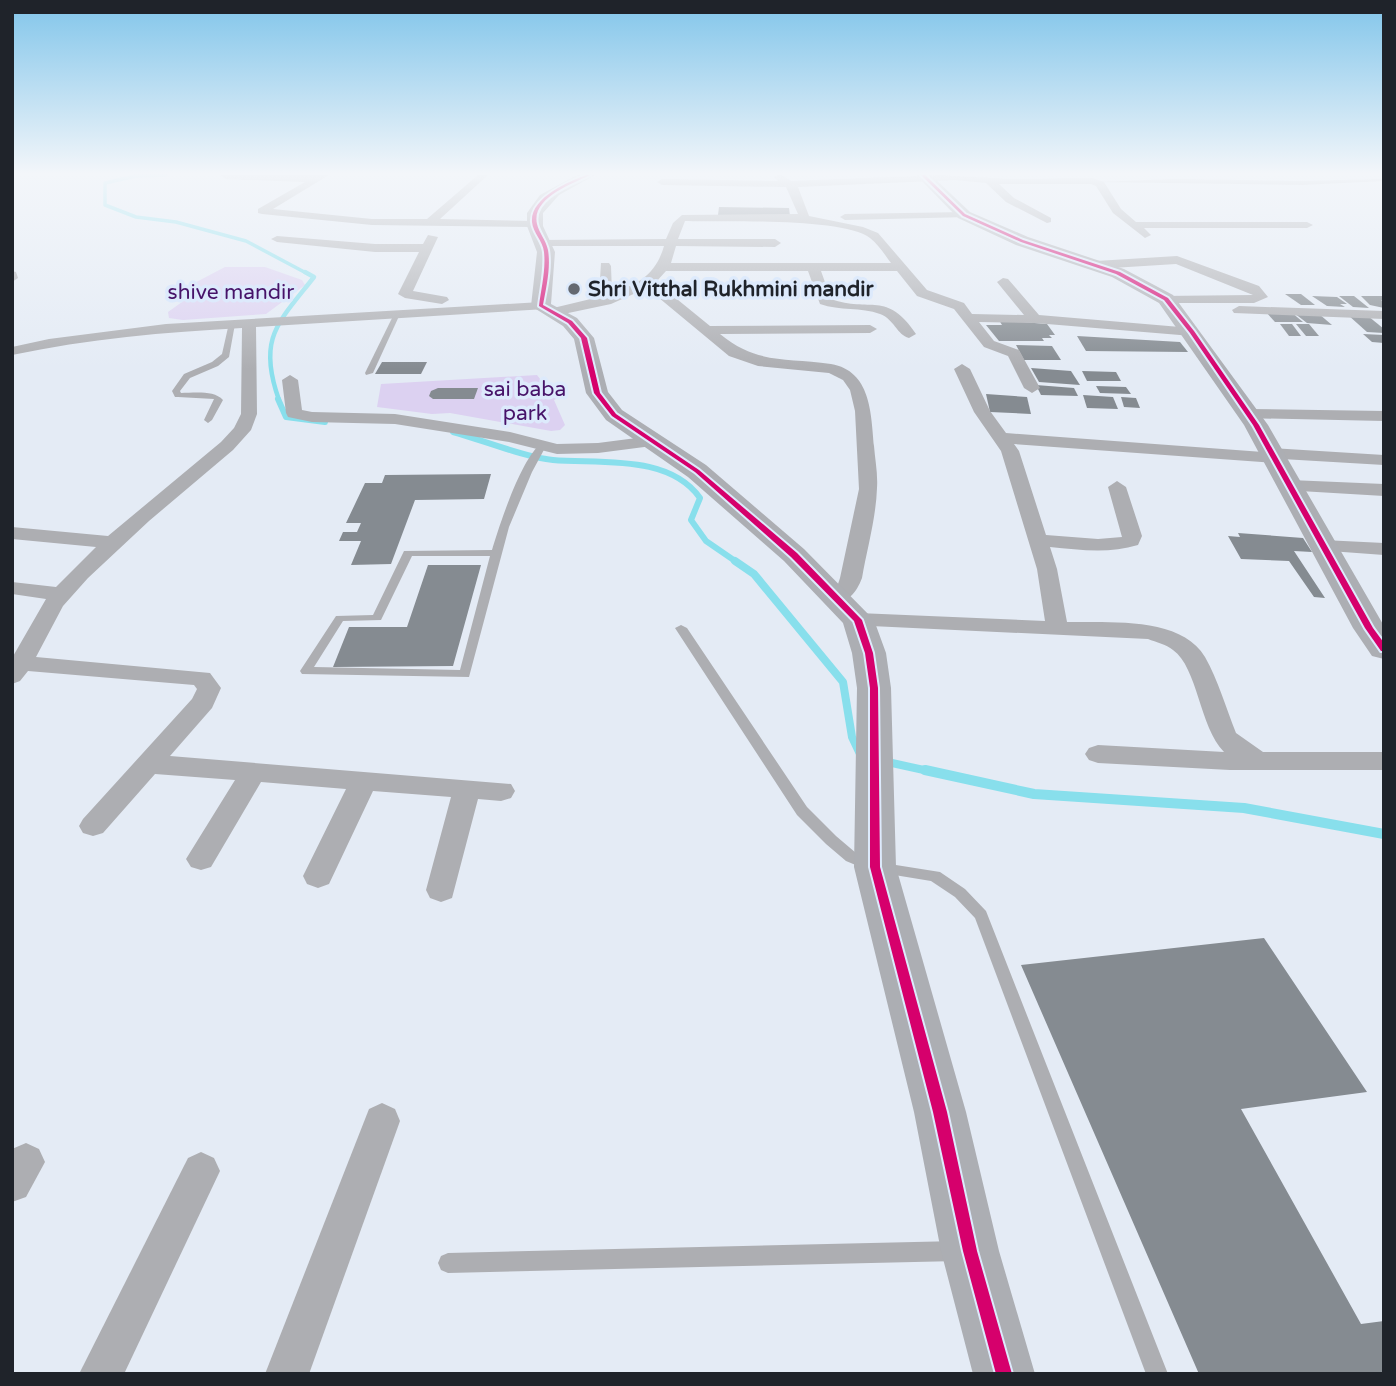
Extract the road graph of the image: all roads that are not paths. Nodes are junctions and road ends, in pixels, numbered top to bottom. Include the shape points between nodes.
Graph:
1 (284, 240) edge
2 (428, 240) edge
3 (541, 240) edge
4 (650, 240) edge
5 (876, 240) edge
6 (1021, 240) edge
7 (672, 241) junction
8 (775, 243) dead end
9 (426, 248) junction
10 (1097, 265) junction
11 (605, 266) dead end
12 (663, 267) junction
13 (813, 267) junction
14 (900, 267) junction
15 (648, 282) junction
16 (1003, 282) dead end
17 (606, 301) junction
18 (1171, 305) junction
19 (547, 309) junction
20 (456, 311) junction
21 (397, 314) junction
22 (1384, 315) edge
23 (971, 318) junction
24 (1035, 319) junction
25 (248, 323) junction
26 (870, 329) dead end
27 (709, 330) junction
28 (1192, 332) junction
29 (909, 334) dead end
30 (12, 351) edge
31 (962, 369) dead end
32 (369, 373) dead end
33 (290, 380) dead end
34 (1032, 388) dead end
35 (1248, 414) junction
36 (1384, 416) edge
37 (208, 420) dead end
38 (1002, 438) junction
39 (652, 441) junction
40 (541, 448) junction
41 (1273, 456) junction
42 (1364, 459) junction
43 (1384, 460) edge
44 (1384, 484) edge
45 (1290, 486) junction
46 (1116, 487) dead end
47 (1384, 490) edge
48 (12, 533) edge
49 (1037, 540) junction
50 (114, 543) junction
51 (1323, 545) junction
52 (1384, 549) edge
53 (497, 553) junction
54 (12, 588) edge
55 (62, 594) junction
56 (834, 598) junction
57 (858, 620) junction
58 (1057, 627) junction
59 (681, 628) dead end
60 (1384, 649) edge
61 (17, 670) edge
62 (1098, 754) dead end
63 (1258, 761) junction
64 (1384, 761) edge
65 (149, 764) junction
66 (253, 772) junction
67 (364, 780) junction
68 (467, 789) junction
69 (501, 791) dead end
70 (93, 827) dead end
71 (201, 859) dead end
72 (875, 867) junction
73 (318, 876) dead end
74 (441, 890) dead end
75 (382, 1121) dead end
76 (201, 1171) dead end
77 (970, 1251) junction
78 (448, 1263) dead end
79 (101, 1374) edge
80 (287, 1374) edge
81 (1004, 1374) edge
82 (1157, 1374) edge

1 - 9 street
2 - 9 street
3 - 19 street via 546,253
4 - 7 street
5 - 14 street
6 - 10 street
7 - 8 street
7 - 12 street
9 - 20 street via 405,294 451,302
10 - 18 street via 1129,278
10 - 18 street via 1177,260 1261,295
11 - 17 street
12 - 13 street
12 - 15 street
13 - 14 street
13 - 29 street via 825,301 875,307 904,323
14 - 23 street via 922,293 959,306
15 - 17 street
15 - 27 street
16 - 24 street
17 - 19 street
18 - 22 street
18 - 28 street
19 - 20 street
19 - 39 street via 570,322 584,338 604,403 624,424
20 - 21 street
21 - 25 street
21 - 32 lane
23 - 24 street
23 - 34 street via 989,344 1018,358
24 - 28 street
25 - 30 street via 103,335
25 - 37 lane via 226,355 187,376 176,391 178,395 216,397 219,400
25 - 50 street via 249,414 242,430
26 - 27 street
27 - 56 street via 746,358 832,369 849,377 858,390 867,489 851,578 846,591
28 - 35 street
31 - 38 street via 982,412
33 - 40 street via 294,413 395,419
35 - 36 street
35 - 41 street
38 - 41 street
38 - 49 street
39 - 40 street via 598,449
39 - 56 street via 697,471 794,555
40 - 53 lane via 525,471
41 - 42 street
41 - 45 street
42 - 43 street
42 - 44 street
45 - 47 street
45 - 51 street
46 - 49 street via 1131,541
48 - 50 street
49 - 58 street
50 - 55 street
51 - 52 street
51 - 60 street
53 - 53 lane via 465,674 306,671 340,618 377,618 408,553
54 - 55 street
55 - 61 street
56 - 57 street
57 - 58 street
57 - 72 street via 874,688
58 - 63 street via 1152,632 1181,644 1194,658 1225,737
59 - 72 lane via 802,811 851,857
61 - 65 street via 201,678 209,688 203,702
62 - 63 street
63 - 64 street
65 - 66 street
65 - 70 street
66 - 67 street
66 - 71 street
67 - 68 street
67 - 73 street
68 - 69 street
68 - 74 street
72 - 77 street via 940,1112
72 - 82 lane via 935,876 981,915
75 - 80 street
76 - 79 street
77 - 78 lane
77 - 81 street

